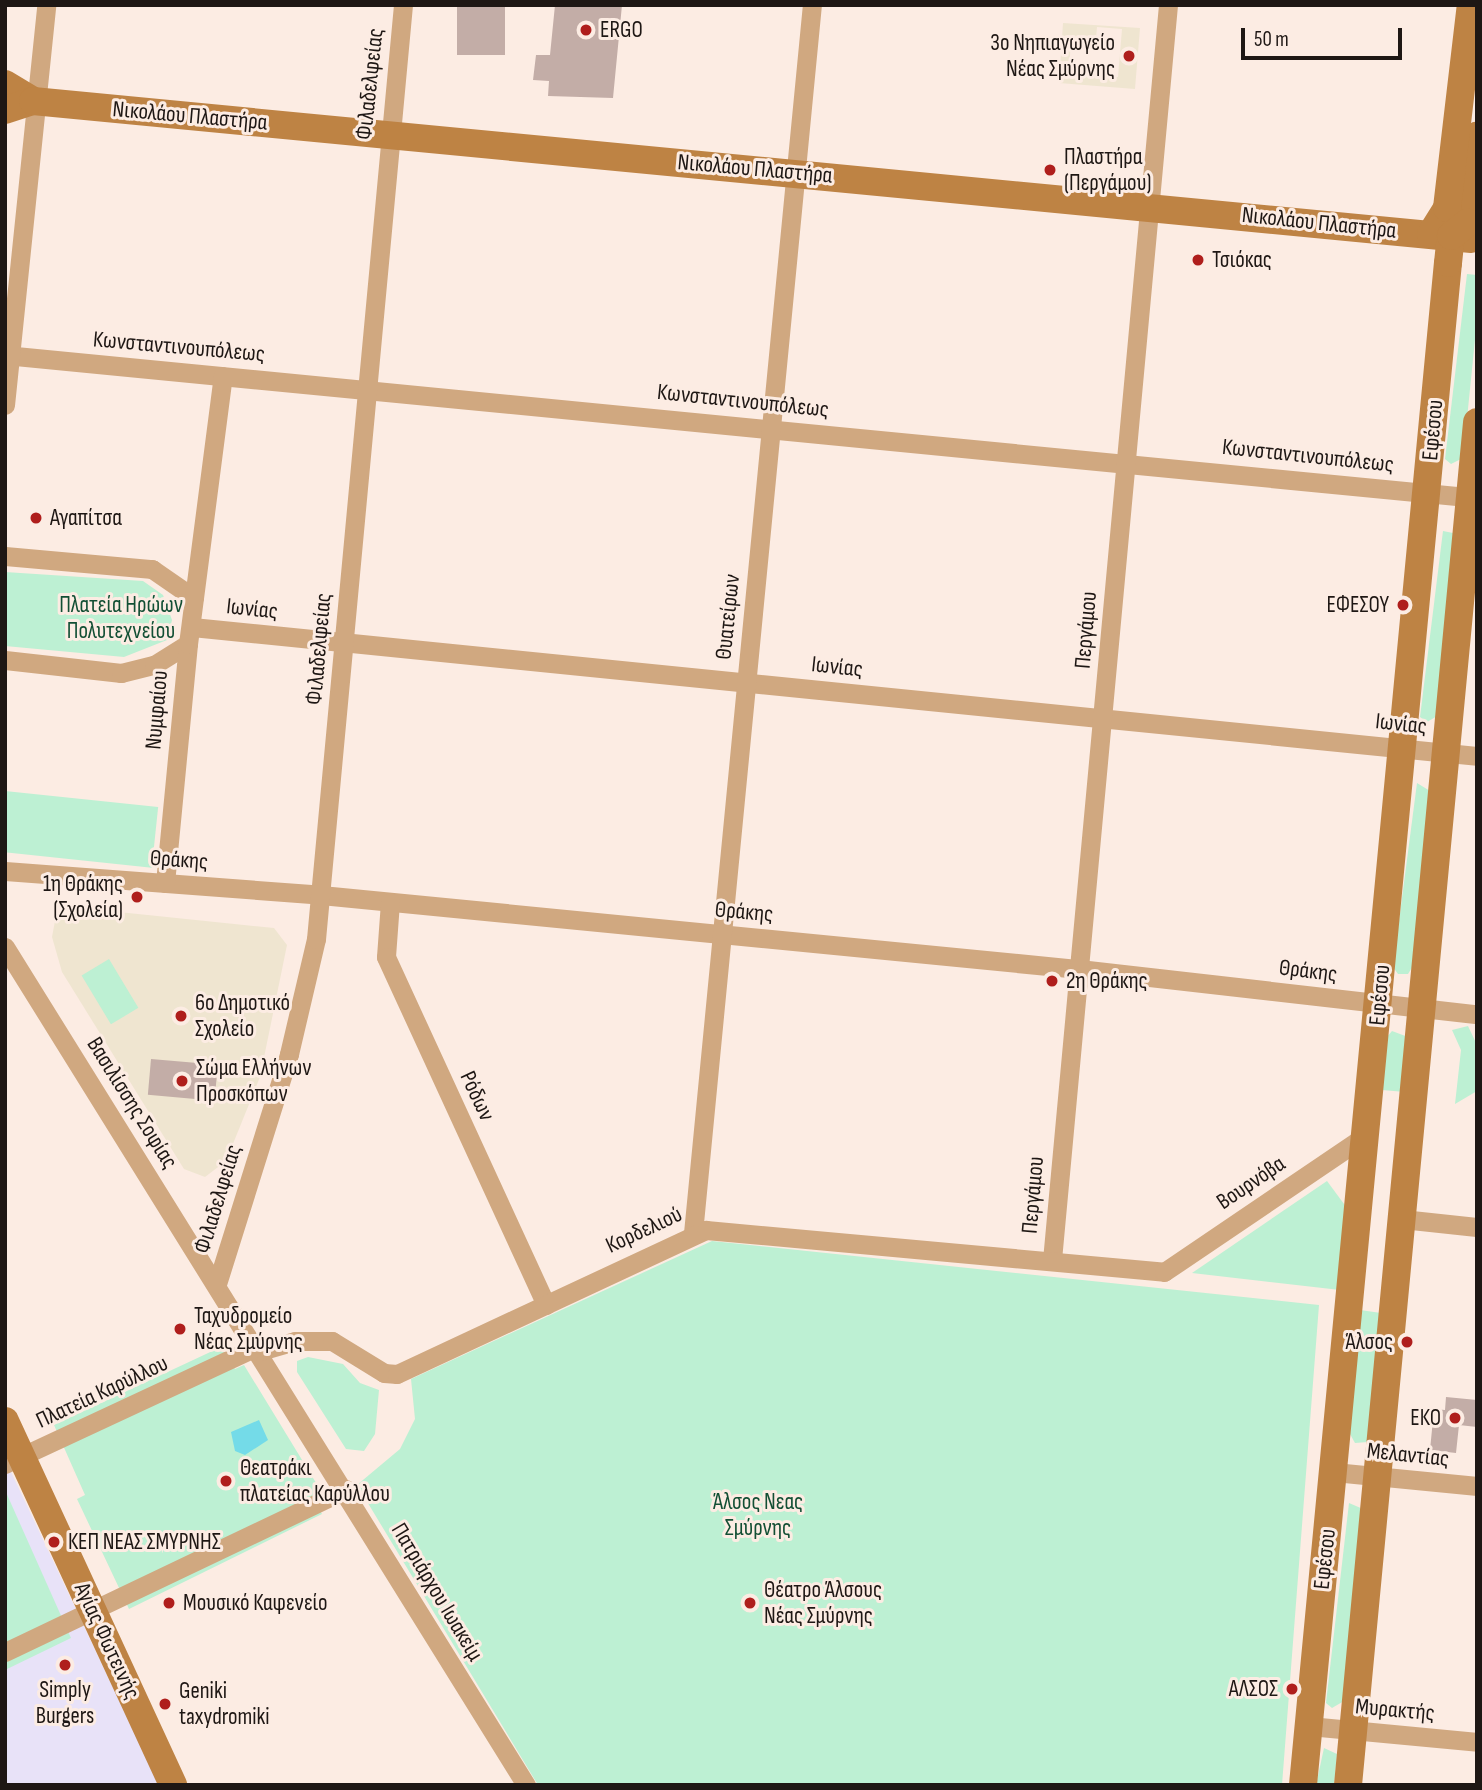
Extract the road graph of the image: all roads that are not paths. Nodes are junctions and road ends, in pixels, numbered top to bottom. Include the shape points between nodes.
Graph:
1 (46, 5) edge
2 (403, 5) edge
3 (812, 5) edge
4 (1168, 5) edge
5 (1471, 5) edge
6 (5, 84) edge
7 (33, 101) junction
8 (5, 110) edge
9 (389, 134) junction
10 (1477, 136) edge
11 (796, 173) junction
12 (1149, 207) junction
13 (1461, 233) edge
14 (7, 355) edge
15 (223, 376) junction
16 (368, 390) junction
17 (5, 405) edge
18 (1477, 422) edge
19 (771, 429) junction
20 (1126, 463) junction
21 (1427, 492) junction
22 (1473, 498) edge
23 (5, 556) edge
24 (194, 598) junction
25 (190, 635) junction
26 (343, 642) junction
27 (5, 660) edge
28 (747, 683) junction
29 (1102, 719) junction
30 (1403, 749) junction
31 (1446, 754) junction
32 (1477, 756) edge
33 (5, 871) edge
34 (165, 883) junction
35 (321, 895) junction
36 (390, 902) junction
37 (722, 935) junction
38 (5, 947) edge
39 (1079, 969) junction
40 (1379, 1004) junction
41 (1422, 1008) junction
42 (1477, 1014) edge
43 (1366, 1135) junction
44 (1402, 1219) junction
45 (1477, 1227) edge
46 (693, 1233) junction
47 (1052, 1259) junction
48 (1164, 1272) joint
49 (217, 1284) junction
50 (546, 1305) junction
51 (259, 1349) junction
52 (5, 1421) edge
53 (13, 1460) edge
54 (1334, 1472) junction
55 (1377, 1477) junction
56 (1477, 1486) edge
57 (346, 1489) junction
58 (93, 1610) junction
59 (5, 1652) edge
60 (1309, 1726) junction
61 (1353, 1731) junction
62 (1477, 1742) edge
63 (173, 1785) edge
64 (526, 1785) edge
65 (1303, 1785) edge
66 (1348, 1785) edge

1 - 7 street
2 - 9 street, Φιλαδελφείας
3 - 11 street, Θυατείρων
4 - 12 street, Περγάμου
5 - 13 street via 1447,208
6 - 7 street, Νικολάου Πλαστήρα
7 - 8 street, Νικολάου Πλαστήρα
7 - 9 street, Νικολάου Πλαστήρα
7 - 14 street
9 - 11 street, Νικολάου Πλαστήρα
9 - 16 street, Φιλαδελφείας
10 - 13 street, Εφέσου
11 - 12 street, Νικολάου Πλαστήρα
11 - 19 street, Θυατείρων
12 - 13 street, Νικολάου Πλαστήρα
12 - 20 street, Περγάμου
13 - 21 street, Εφέσου
14 - 15 street, Κωνσταντινουπόλεως
14 - 17 street
15 - 16 street, Κωνσταντινουπόλεως
15 - 24 street, Νυμφαίου
16 - 19 street, Κωνσταντινουπόλεως
16 - 26 street, Φιλαδελφείας
18 - 22 street, Εφέσου
19 - 20 street, Κωνσταντινουπόλεως
19 - 28 street, Θυατείρων
20 - 21 street, Κωνσταντινουπόλεως
20 - 29 street, Περγάμου
21 - 22 street, Κωνσταντινουπόλεως
21 - 30 street, Εφέσου
22 - 31 street, Εφέσου
23 - 24 street, Ιωνίας via 152,569
24 - 25 street, Νυμφαίου
25 - 26 street, Ιωνίας
25 - 27 street via 153,665 121,673
25 - 34 street, Νυμφαίου
26 - 28 street, Ιωνίας
26 - 35 street, Φιλαδελφείας
28 - 29 street, Ιωνίας
28 - 37 street, Θυατείρων
29 - 30 street, Ιωνίας
29 - 39 street, Περγάμου
30 - 31 street, Ιωνίας
30 - 40 street, Εφέσου
31 - 32 street, Ιωνίας
31 - 41 street, Εφέσου
33 - 34 street, Θράκης
34 - 35 street, Θράκης
35 - 36 street, Θράκης
35 - 49 street, Φιλαδελφείας via 289,1054
36 - 37 street, Θράκης
36 - 50 street, Ρόδων via 386,957
37 - 39 street, Θράκης
37 - 46 street, Θυατείρων
38 - 49 street, Βασιλίσσης Σοφίας
39 - 40 street, Θράκης
39 - 47 street, Περγάμου
40 - 41 street, Θράκης
40 - 43 street, Εφέσου
41 - 42 street, Θράκης
41 - 44 street, Εφέσου
43 - 48 street, Βουρνόβα
43 - 54 street, Εφέσου
44 - 45 street
44 - 55 street, Εφέσου
46 - 47 street, Κορδελιού via 721,1229
46 - 50 street, Κορδελιού
47 - 48 street, Κορδελιού
49 - 51 street, Πατριάρχου Ιωακείμ
50 - 51 street, Κορδελιού via 397,1374 384,1373 332,1341 295,1341
51 - 53 street, Πλατεία Καρύλλου
51 - 57 street, Πατριάρχου Ιωακείμ
52 - 53 street, Αγίας Φωτεινής
53 - 58 street, Αγίας Φωτεινής
54 - 55 street, Μελαντίας
54 - 60 street, Εφέσου
55 - 56 street, Μελαντίας
55 - 61 street, Εφέσου
57 - 58 street
57 - 64 street, Πατριάρχου Ιωακείμ
58 - 59 street
58 - 63 street, Αγίας Φωτεινής
60 - 61 street, Μυρακτής
60 - 65 street, Εφέσου
61 - 62 street, Μυρακτής
61 - 66 street, Εφέσου

